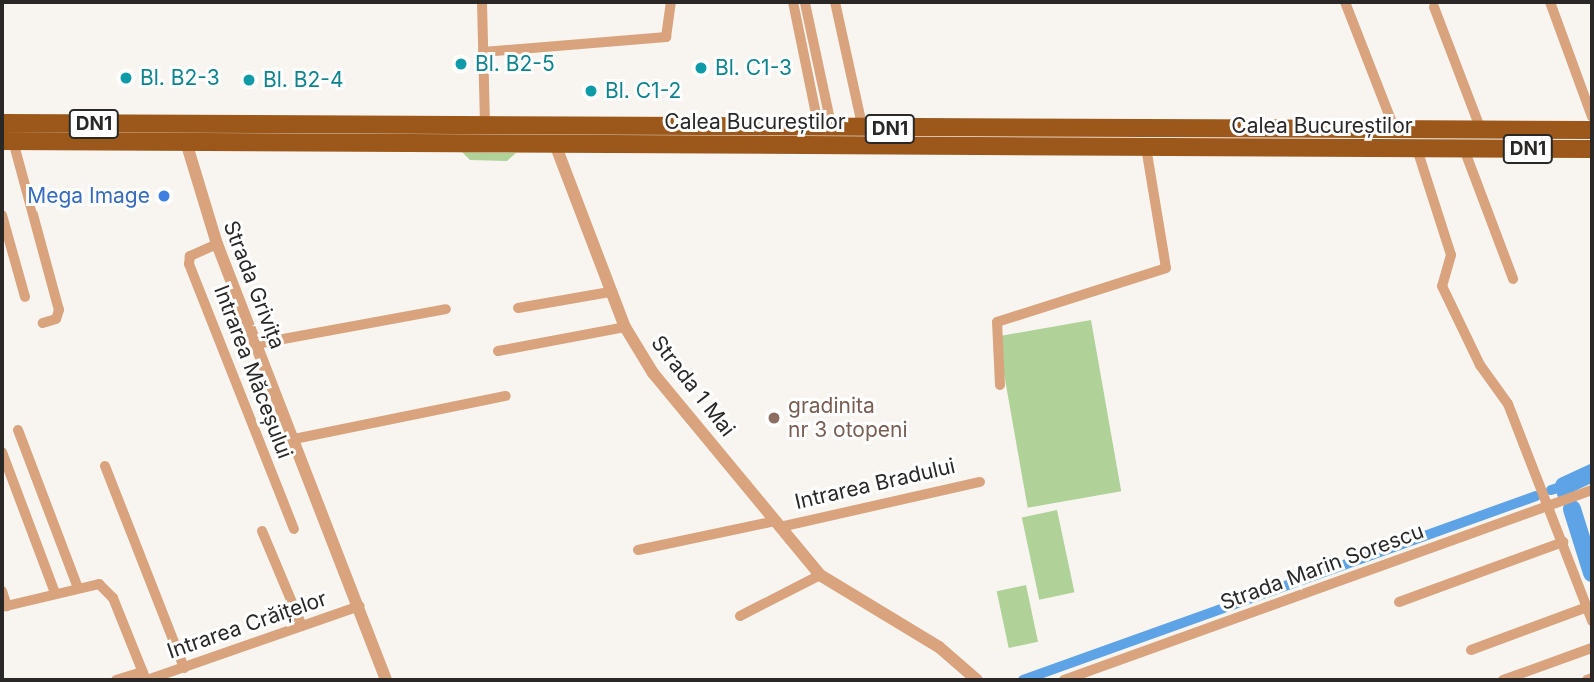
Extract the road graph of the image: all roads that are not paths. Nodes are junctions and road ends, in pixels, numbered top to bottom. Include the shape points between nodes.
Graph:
1 (482, 2) edge
2 (671, 2) edge
3 (793, 2) edge
4 (835, 2) edge
5 (1345, 2) edge
6 (1550, 2) edge
7 (806, 3) edge
8 (1434, 7) dead end
9 (483, 52) junction
10 (1592, 117) edge
11 (2, 123) edge
12 (485, 127) junction
13 (825, 129) junction
14 (863, 129) junction
15 (1395, 130) junction
16 (1481, 130) junction
17 (1592, 130) edge
18 (7, 141) edge
19 (186, 142) junction
20 (555, 144) junction
21 (1146, 147) junction
22 (1417, 149) junction
23 (1464, 149) junction
24 (1592, 149) edge
25 (2, 215) edge
26 (216, 244) junction
27 (1513, 279) dead end
28 (610, 292) junction
29 (25, 297) dead end
30 (518, 308) dead end
31 (446, 309) dead end
32 (43, 323) dead end
33 (625, 327) junction
34 (256, 344) junction
35 (498, 351) dead end
36 (1000, 386) dead end
37 (506, 397) dead end
38 (18, 430) dead end
39 (294, 439) junction
40 (2, 452) edge
41 (105, 467) dead end
42 (980, 482) dead end
43 (1592, 490) edge
44 (1549, 506) junction
45 (778, 524) junction
46 (294, 529) dead end
47 (262, 531) dead end
48 (1563, 542) junction
49 (638, 550) dead end
50 (820, 575) junction
51 (77, 585) junction
52 (54, 590) junction
53 (2, 592) edge
54 (1399, 602) dead end
55 (4, 606) edge
56 (359, 606) junction
57 (1587, 607) junction
58 (740, 616) dead end
59 (1592, 621) edge
60 (302, 626) junction
61 (1592, 648) edge
62 (1471, 650) dead end
63 (184, 668) junction
64 (145, 678) edge
65 (1592, 678) edge
66 (116, 680) edge
67 (386, 680) edge
68 (977, 680) edge
69 (1064, 680) edge
70 (1503, 680) edge
71 (1587, 680) edge

1 - 9 street
2 - 9 street via 666,37
3 - 13 street
4 - 14 street
5 - 15 street
6 - 10 street
7 - 13 street
8 - 16 street
9 - 12 street
11 - 12 highway, Calea Bucureștilor / DN1
12 - 13 highway, Calea Bucureștilor / DN1
13 - 14 highway, Calea Bucureștilor / DN1
14 - 15 highway, Calea Bucureștilor / DN1
15 - 16 highway, Calea Bucureștilor / DN1
16 - 17 highway, Calea Bucureștilor / DN1
18 - 19 highway, Calea Bucureștilor / DN1
18 - 32 street via 59,310 56,319
19 - 20 highway, Calea Bucureștilor / DN1
19 - 26 street, Strada Grivița
20 - 21 highway, Calea Bucureștilor / DN1
20 - 28 street, Strada 1 Mai
21 - 22 highway, Calea Bucureștilor / DN1
21 - 36 street via 1166,268 997,322
22 - 23 highway, Calea Bucureștilor / DN1
22 - 44 street via 1451,255 1442,286 1480,365 1499,385
23 - 24 highway, Calea Bucureștilor / DN1
23 - 27 street
25 - 29 street
26 - 34 street, Strada Grivița
26 - 46 street, Intrarea Măceșului via 190,256 189,264
28 - 30 street
28 - 33 street, Strada 1 Mai
31 - 34 street
33 - 35 street
33 - 45 street, Strada 1 Mai via 653,373
34 - 39 street, Strada Grivița
37 - 39 street
38 - 51 street
39 - 56 street, Strada Grivița
40 - 52 street
41 - 63 street
42 - 45 street, Intrarea Bradului
43 - 44 street, Strada Marin Sorescu
44 - 48 street
44 - 69 street, Strada Marin Sorescu
45 - 49 street
45 - 50 street, Strada 1 Mai
47 - 60 street
48 - 54 street
48 - 57 street
50 - 58 street
50 - 68 street, Strada 1 Mai via 939,647
51 - 52 street
51 - 64 street via 99,584 110,593
52 - 55 street
53 - 55 street
56 - 60 street, Intrarea Crăițelor
56 - 67 street, Strada Grivița
57 - 59 street
57 - 62 street
60 - 63 street, Intrarea Crăițelor
61 - 70 street
63 - 64 street, Intrarea Crăițelor
64 - 66 street, Intrarea Crăițelor
65 - 71 street

